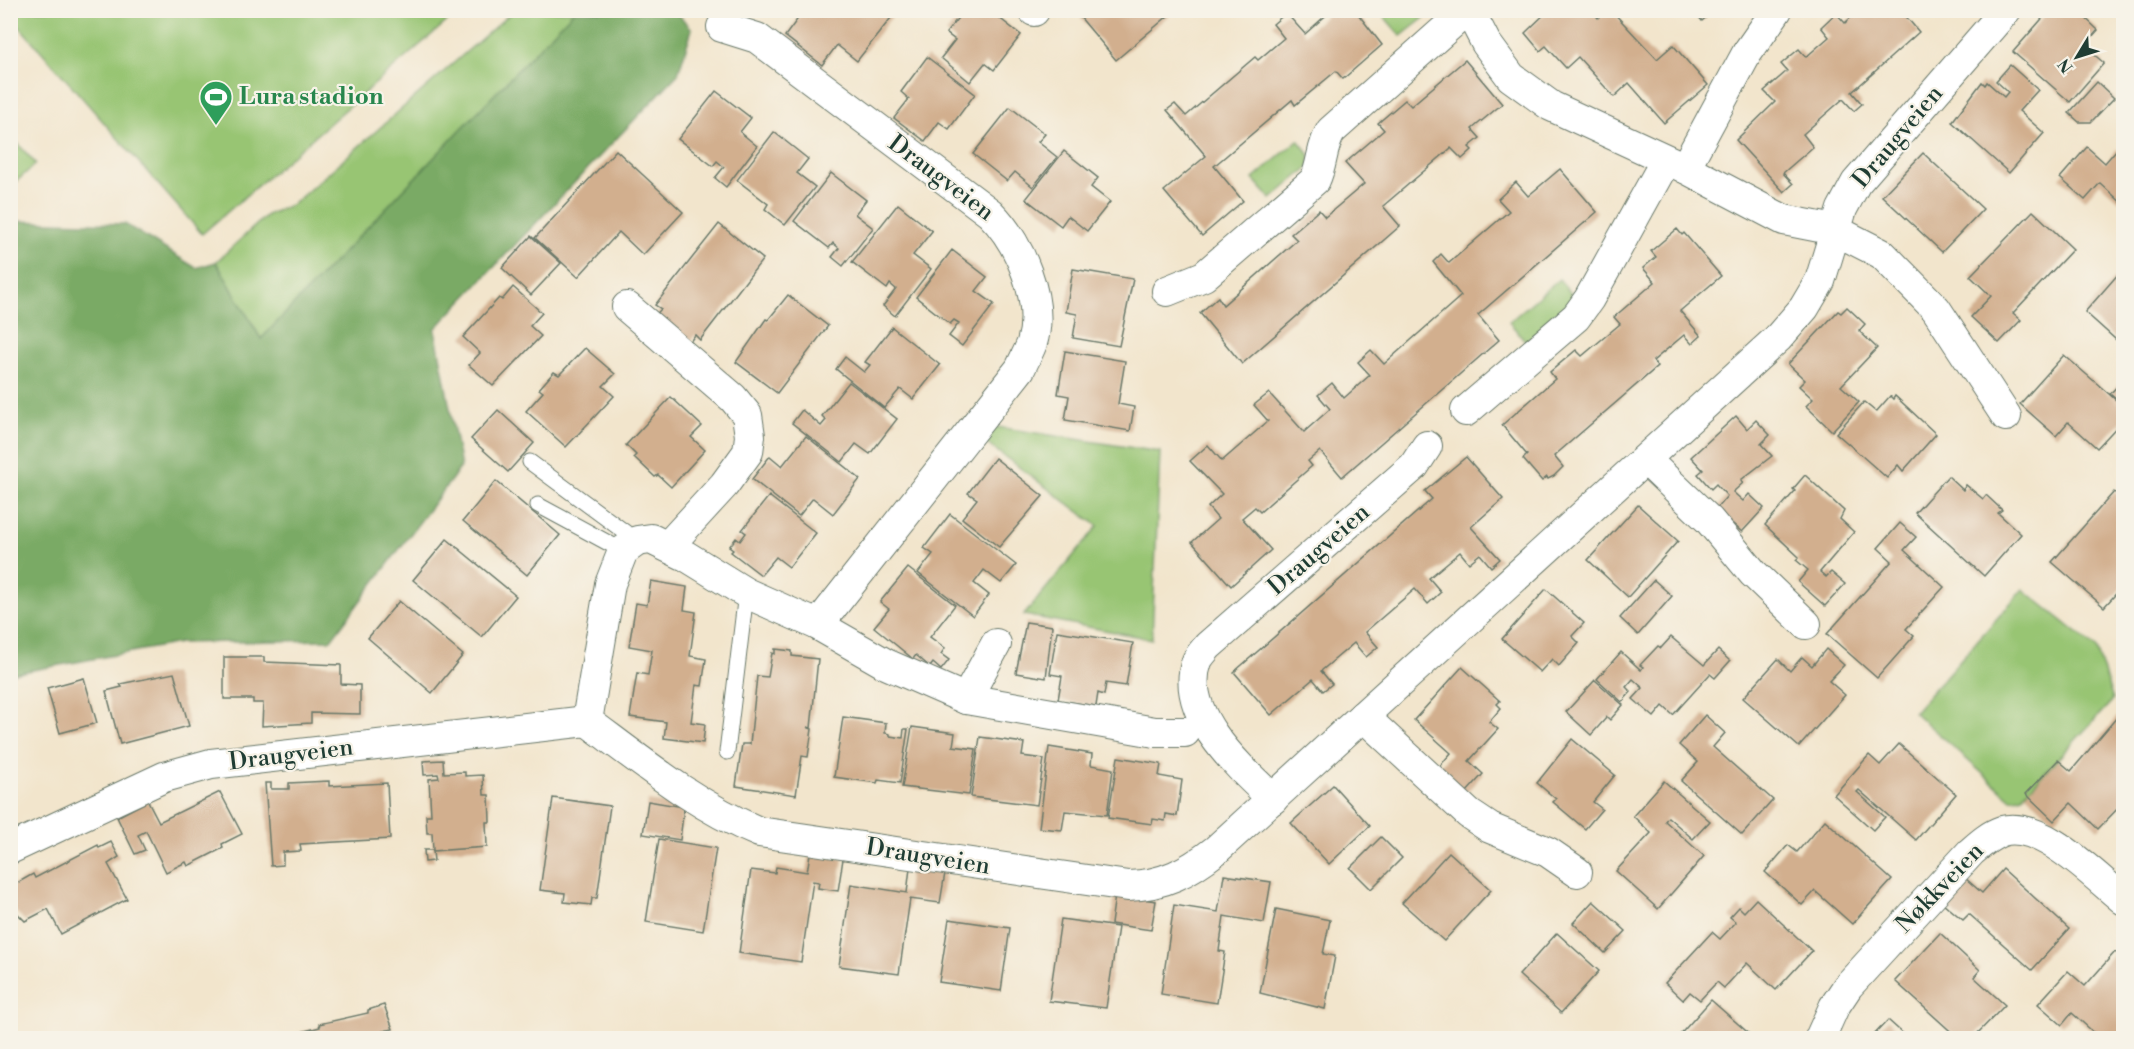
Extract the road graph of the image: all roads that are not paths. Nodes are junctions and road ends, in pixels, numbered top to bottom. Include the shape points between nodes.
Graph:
1 (1468, 10) edge
2 (1777, 10) edge
3 (2006, 10) edge
4 (722, 27) dead end
5 (1676, 164) junction
6 (1835, 230) junction
7 (1167, 291) dead end
8 (627, 307) dead end
9 (1466, 411) dead end
10 (2006, 416) dead end
11 (1427, 446) dead end
12 (1646, 460) junction
13 (530, 462) dead end
14 (538, 505) dead end
15 (630, 546) junction
16 (668, 546) junction
17 (747, 593) junction
18 (1806, 624) dead end
19 (818, 625) junction
20 (996, 644) dead end
21 (966, 699) junction
22 (1363, 716) junction
23 (587, 721) junction
24 (1185, 732) dead end
25 (727, 752) dead end
26 (1273, 799) junction
27 (10, 849) edge
28 (1577, 872) dead end
29 (2124, 900) edge
30 (1820, 1038) edge

1 - 5 street via 1511,76 1551,106
1 - 7 street via 1331,131 1323,144 1315,180 1204,276
2 - 5 street
3 - 6 street, Draugveien via 1856,183
4 - 19 street, Draugveien via 757,38 990,213 1014,243 1031,290 1032,341 1020,369
5 - 6 street via 1784,220
5 - 9 street via 1576,317
6 - 10 street via 1882,254 1936,309
6 - 12 street, Draugveien via 1820,281 1804,308 1778,338
8 - 16 street via 733,398 747,415 748,452 724,485
11 - 26 street, Draugveien via 1414,466 1208,646 1197,662 1194,690 1199,709 1238,765
12 - 18 street via 1709,520 1754,573
12 - 22 street, Draugveien
13 - 15 lane
14 - 15 lane
15 - 16 street via 651,539
15 - 23 street via 605,603
16 - 17 street
17 - 19 street
17 - 25 lane
19 - 21 street via 886,664
20 - 21 street
21 - 24 street via 1155,732
22 - 26 street, Draugveien
22 - 28 street via 1469,814 1490,828 1548,852
23 - 26 street, Draugveien via 732,821 759,832 1128,886 1170,880 1194,867
23 - 27 street, Draugveien via 211,764 164,777
29 - 30 street, Nøkkveien via 2067,853 2037,835 2018,829 2002,831 1971,852 1848,986

